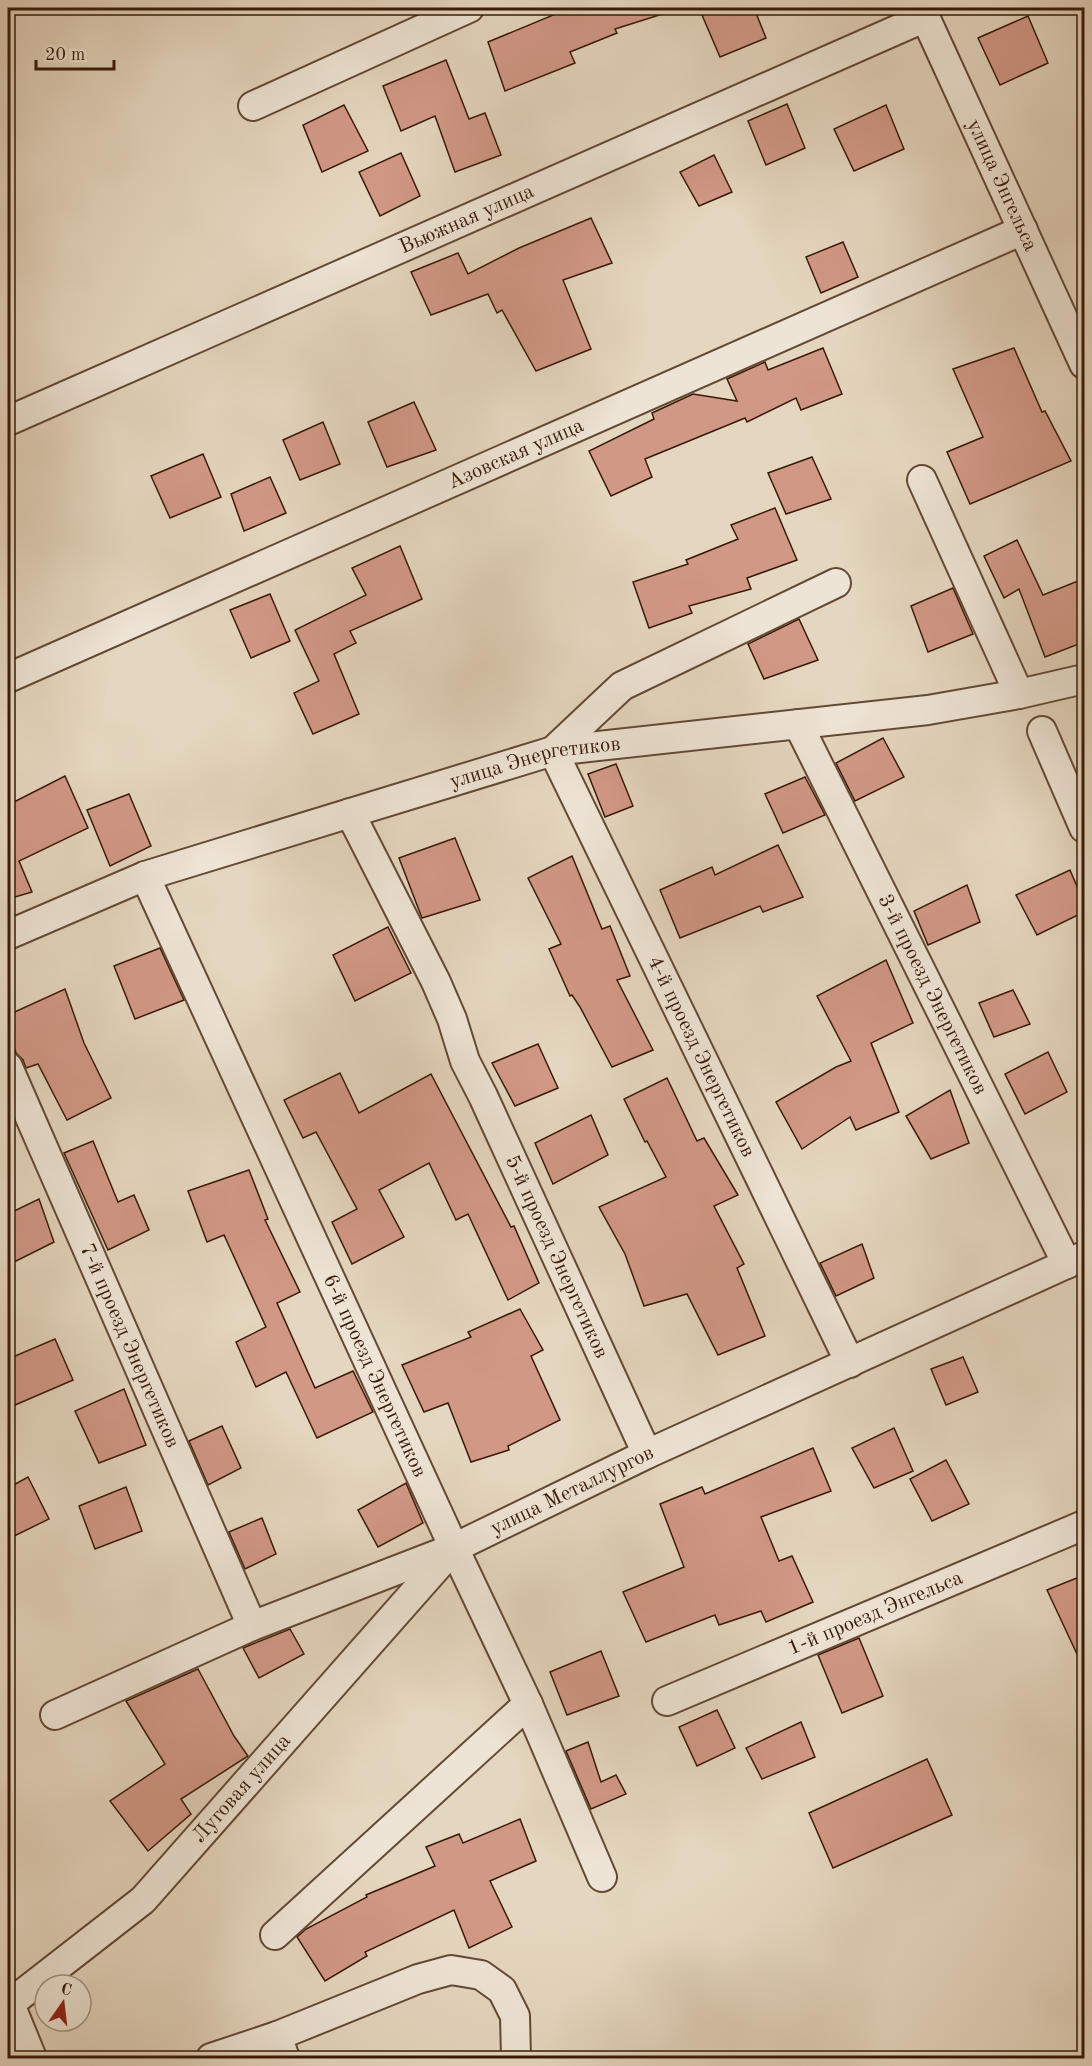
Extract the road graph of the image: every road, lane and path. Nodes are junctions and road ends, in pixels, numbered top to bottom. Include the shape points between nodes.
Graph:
1 (469, 8) edge
2 (924, 12) edge
3 (253, 106) dead end
4 (1023, 230) junction
5 (1084, 364) edge
6 (8, 421) edge
7 (922, 480) dead end
8 (836, 583) dead end
9 (8, 678) edge
10 (1084, 679) edge
11 (1019, 694) junction
12 (798, 724) junction
13 (1042, 732) dead end
14 (553, 751) junction
15 (351, 813) junction
16 (1084, 828) edge
17 (146, 876) junction
18 (8, 935) edge
19 (8, 1066) edge
20 (1076, 1260) edge
21 (850, 1362) junction
22 (647, 1454) junction
23 (1084, 1525) edge
24 (454, 1548) junction
25 (252, 1626) junction
26 (667, 1701) dead end
27 (528, 1704) junction
28 (55, 1715) dead end
29 (602, 1877) dead end
30 (275, 1935) dead end
31 (9, 2004) edge
32 (281, 2047) edge
33 (32, 2058) edge
34 (211, 2058) edge
35 (516, 2058) edge

1 - 3 street
2 - 4 street, улица Энгельса
2 - 6 street, Вьюжная улица
4 - 5 street, улица Энгельса
4 - 9 street, Азовская улица
7 - 11 street
8 - 14 street via 622,686
10 - 11 street, улица Энергетиков
11 - 12 street, улица Энергетиков via 928,710
12 - 14 street, улица Энергетиков
12 - 20 street, 3-й проезд Энергетиков
13 - 16 street
14 - 15 street, улица Энергетиков
14 - 21 street, 4-й проезд Энергетиков
15 - 17 street, улица Энергетиков
15 - 22 street, 5-й проезд Энергетиков via 436,982 465,1061
17 - 18 street, улица Энергетиков
17 - 24 street, 6-й проезд Энергетиков
19 - 25 street, 7-й проезд Энергетиков
20 - 21 street, улица Металлургов
21 - 22 street, улица Металлургов
22 - 24 street, улица Металлургов
23 - 26 street, 1-й проезд Энгельса
24 - 25 street, улица Металлургов
24 - 27 street, 6-й проезд Энергетиков
24 - 31 street, Луговая улица via 143,1900
25 - 28 street, улица Металлургов
27 - 29 street, 6-й проезд Энергетиков
27 - 30 street
31 - 33 street
32 - 34 street
32 - 35 street via 418,1978 451,1970 481,1975 502,1990 515,2016

